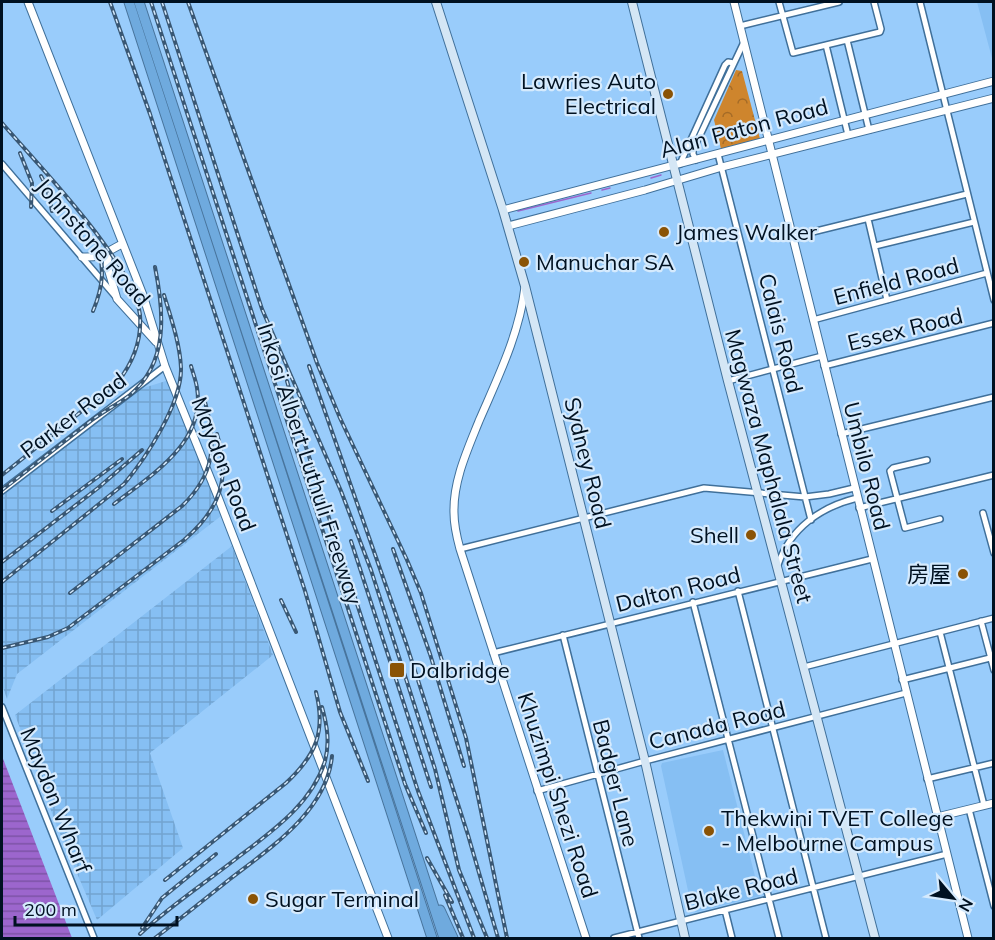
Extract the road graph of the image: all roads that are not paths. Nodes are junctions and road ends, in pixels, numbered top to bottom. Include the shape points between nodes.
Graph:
1 (28, 2) edge
2 (129, 2) edge
3 (139, 2) edge
4 (436, 2) edge
5 (632, 2) edge
6 (734, 2) edge
7 (779, 2) edge
8 (839, 2) edge
9 (874, 2) edge
10 (920, 2) edge
11 (782, 16) junction
12 (740, 26) junction
13 (847, 40) junction
14 (744, 42) junction
15 (826, 45) junction
16 (993, 81) edge
17 (943, 94) junction
18 (993, 98) edge
19 (947, 110) junction
20 (708, 112) junction
21 (865, 115) junction
22 (844, 120) junction
23 (869, 130) junction
24 (848, 135) junction
25 (768, 140) junction
26 (718, 154) junction
27 (772, 155) junction
28 (696, 160) junction
29 (2, 164) edge
30 (677, 165) junction
31 (722, 167) junction
32 (677, 181) junction
33 (593, 188) junction
34 (968, 194) junction
35 (596, 202) junction
36 (503, 210) junction
37 (868, 219) junction
38 (974, 222) junction
39 (508, 226) junction
40 (792, 237) junction
41 (122, 244) junction
42 (874, 246) junction
43 (109, 253) junction
44 (82, 257) junction
45 (993, 264) edge
46 (985, 266) junction
47 (987, 273) junction
48 (525, 286) junction
49 (117, 299) junction
50 (887, 300) junction
51 (993, 300) edge
52 (147, 304) junction
53 (132, 315) junction
54 (813, 320) junction
55 (993, 323) edge
56 (157, 344) junction
57 (822, 356) junction
58 (165, 366) junction
59 (824, 366) junction
60 (774, 369) junction
61 (728, 381) junction
62 (993, 398) edge
63 (841, 434) junction
64 (927, 460) dead end
65 (993, 475) edge
66 (854, 488) junction
67 (2, 491) edge
68 (758, 493) junction
69 (805, 497) junction
70 (857, 498) junction
71 (898, 499) junction
72 (859, 508) junction
73 (983, 513) dead end
74 (584, 518) junction
75 (940, 519) dead end
76 (811, 520) junction
77 (460, 549) junction
78 (993, 554) edge
79 (872, 559) junction
80 (778, 565) junction
81 (782, 582) junction
82 (738, 591) junction
83 (693, 602) junction
84 (993, 618) edge
85 (981, 621) junction
86 (610, 623) junction
87 (940, 632) junction
88 (563, 635) junction
89 (893, 644) junction
90 (493, 653) junction
91 (992, 658) edge
92 (804, 667) junction
93 (949, 669) junction
94 (993, 670) edge
95 (902, 680) junction
96 (906, 693) junction
97 (2, 707) edge
98 (818, 717) junction
99 (772, 727) junction
100 (728, 739) junction
101 (645, 761) junction
102 (993, 763) edge
103 (974, 768) junction
104 (596, 774) junction
105 (927, 779) junction
106 (537, 791) junction
107 (993, 802) edge
108 (984, 805) junction
109 (969, 809) junction
110 (937, 817) junction
111 (946, 854) junction
112 (859, 876) junction
113 (412, 877) junction
114 (813, 888) junction
115 (429, 892) junction
116 (769, 899) junction
117 (993, 906) edge
118 (726, 910) junction
119 (681, 921) junction
120 (638, 935) edge
121 (428, 938) edge
122 (94, 939) edge
123 (388, 939) edge
124 (444, 939) edge
125 (453, 939) edge
126 (586, 939) edge
127 (614, 939) edge
128 (685, 939) edge
129 (732, 939) edge
130 (779, 939) edge
131 (826, 939) edge
132 (875, 939) edge
133 (968, 939) edge

1 - 41 street, Maydon Road
2 - 113 highway, Inkosi Albert Luthuli Freeway
3 - 115 highway, Inkosi Albert Luthuli Freeway
4 - 36 main road, Sydney Road
5 - 30 main road, Magwaza Maphalala Street
6 - 12 street, Umbilo Road
7 - 11 street
8 - 11 street
9 - 13 street via 880,31
10 - 17 street
11 - 12 street
11 - 15 street via 792,53
12 - 14 street, Umbilo Road
13 - 15 street
13 - 21 street
14 - 20 street via 734,63 726,63
14 - 25 street, Umbilo Road
15 - 22 street
16 - 17 street, Alan Paton Road
17 - 19 street
17 - 21 street, Alan Paton Road
18 - 19 street, Alan Paton Road
19 - 23 street, Alan Paton Road
19 - 34 street
20 - 28 street via 693,150
20 - 30 street
21 - 22 street, Alan Paton Road
21 - 23 street
22 - 24 street
22 - 25 street, Alan Paton Road
23 - 24 street, Alan Paton Road
24 - 27 street, Alan Paton Road
25 - 26 street, Alan Paton Road
25 - 27 street, Umbilo Road
26 - 28 street, Alan Paton Road
26 - 31 street, Calais Road
27 - 31 street, Alan Paton Road
27 - 40 street, Umbilo Road
28 - 30 street, Alan Paton Road
29 - 44 street, Johnstone Road
30 - 32 main road, Magwaza Maphalala Street
30 - 33 street, Alan Paton Road
31 - 32 street, Alan Paton Road
31 - 60 street, Calais Road
32 - 35 street, Alan Paton Road
32 - 61 main road, Magwaza Maphalala Street
33 - 35 street
33 - 36 street, Alan Paton Road
34 - 37 street
34 - 38 street
35 - 39 street, Alan Paton Road
36 - 39 main road, Sydney Road
37 - 40 street
37 - 42 street
38 - 42 street
38 - 46 street
39 - 48 main road, Sydney Road
40 - 54 street, Umbilo Road
41 - 43 street
41 - 52 street, Maydon Road
42 - 50 street
43 - 44 street
43 - 49 street via 107,265
44 - 49 street, Johnstone Road
45 - 46 street
46 - 47 street
47 - 50 street, Enfield Road
47 - 51 street
48 - 74 main road, Sydney Road
48 - 77 street, Khuzimpi Shezi Road via 512,345 458,476 454,514
49 - 53 street, Johnstone Road
50 - 54 street, Enfield Road
52 - 53 street
52 - 56 street, Maydon Road
53 - 56 street, Johnstone Road
54 - 57 street, Umbilo Road
55 - 59 street, Essex Road
56 - 58 street, Maydon Road
57 - 59 street, Umbilo Road
57 - 60 street
58 - 67 street, Parker Road
58 - 123 street, Maydon Road
59 - 63 street, Umbilo Road
60 - 61 street
60 - 69 street, Calais Road
61 - 68 main road, Magwaza Maphalala Street
62 - 63 street
63 - 66 street, Umbilo Road
64 - 71 street via 891,469
65 - 71 street
66 - 69 street
66 - 70 street, Umbilo Road
68 - 69 street
68 - 74 street via 704,488
68 - 80 main road, Magwaza Maphalala Street
69 - 76 street, Calais Road
70 - 72 street, Umbilo Road
70 - 76 street via 831,505
71 - 72 street
71 - 75 street via 905,528
72 - 79 street, Umbilo Road
73 - 78 street
74 - 77 street
74 - 86 main road, Sydney Road
76 - 80 street via 786,543
77 - 90 street, Khuzimpi Shezi Road
79 - 81 street, Dalton Road
79 - 89 street, Umbilo Road
80 - 81 main road, Magwaza Maphalala Street
81 - 82 street, Dalton Road
81 - 92 main road, Magwaza Maphalala Street
82 - 83 street, Dalton Road
82 - 99 street
83 - 86 street, Dalton Road
83 - 100 street
84 - 85 street
85 - 87 street
85 - 91 street
86 - 88 street, Dalton Road
86 - 101 main road, Sydney Road
87 - 89 street
87 - 93 street
88 - 90 street, Dalton Road
88 - 104 street, Badger Lane
89 - 92 street
89 - 95 street, Umbilo Road
90 - 106 street, Khuzimpi Shezi Road
91 - 93 street
91 - 94 street
92 - 98 main road, Magwaza Maphalala Street
93 - 95 street
93 - 103 street
95 - 96 street, Umbilo Road
96 - 98 street, Canada Road
96 - 105 street, Umbilo Road
97 - 122 street, Maydon Wharf
98 - 99 street, Canada Road
98 - 112 main road, Magwaza Maphalala Street
99 - 100 street, Canada Road
99 - 114 street
100 - 101 street, Canada Road
100 - 116 street
101 - 104 street, Canada Road
101 - 119 main road, Sydney Road
102 - 103 street
103 - 105 street
103 - 108 street
104 - 106 street, Canada Road
104 - 120 street, Badger Lane
105 - 110 street, Umbilo Road
106 - 126 street, Khuzimpi Shezi Road
107 - 108 street
108 - 109 street
109 - 110 street
109 - 117 street
110 - 111 street, Umbilo Road
111 - 112 street, Blake Road
111 - 133 street, Umbilo Road
112 - 114 street, Blake Road
112 - 132 main road, Magwaza Maphalala Street
113 - 121 highway
113 - 121 highway, Inkosi Albert Luthuli Freeway
114 - 116 street, Blake Road
114 - 131 street
115 - 124 highway, Inkosi Albert Luthuli Freeway
115 - 125 highway
116 - 118 street, Blake Road
116 - 130 street
118 - 119 street, Blake Road
118 - 129 street
119 - 120 street, Blake Road
119 - 128 main road, Sydney Road
120 - 127 street, Blake Road

